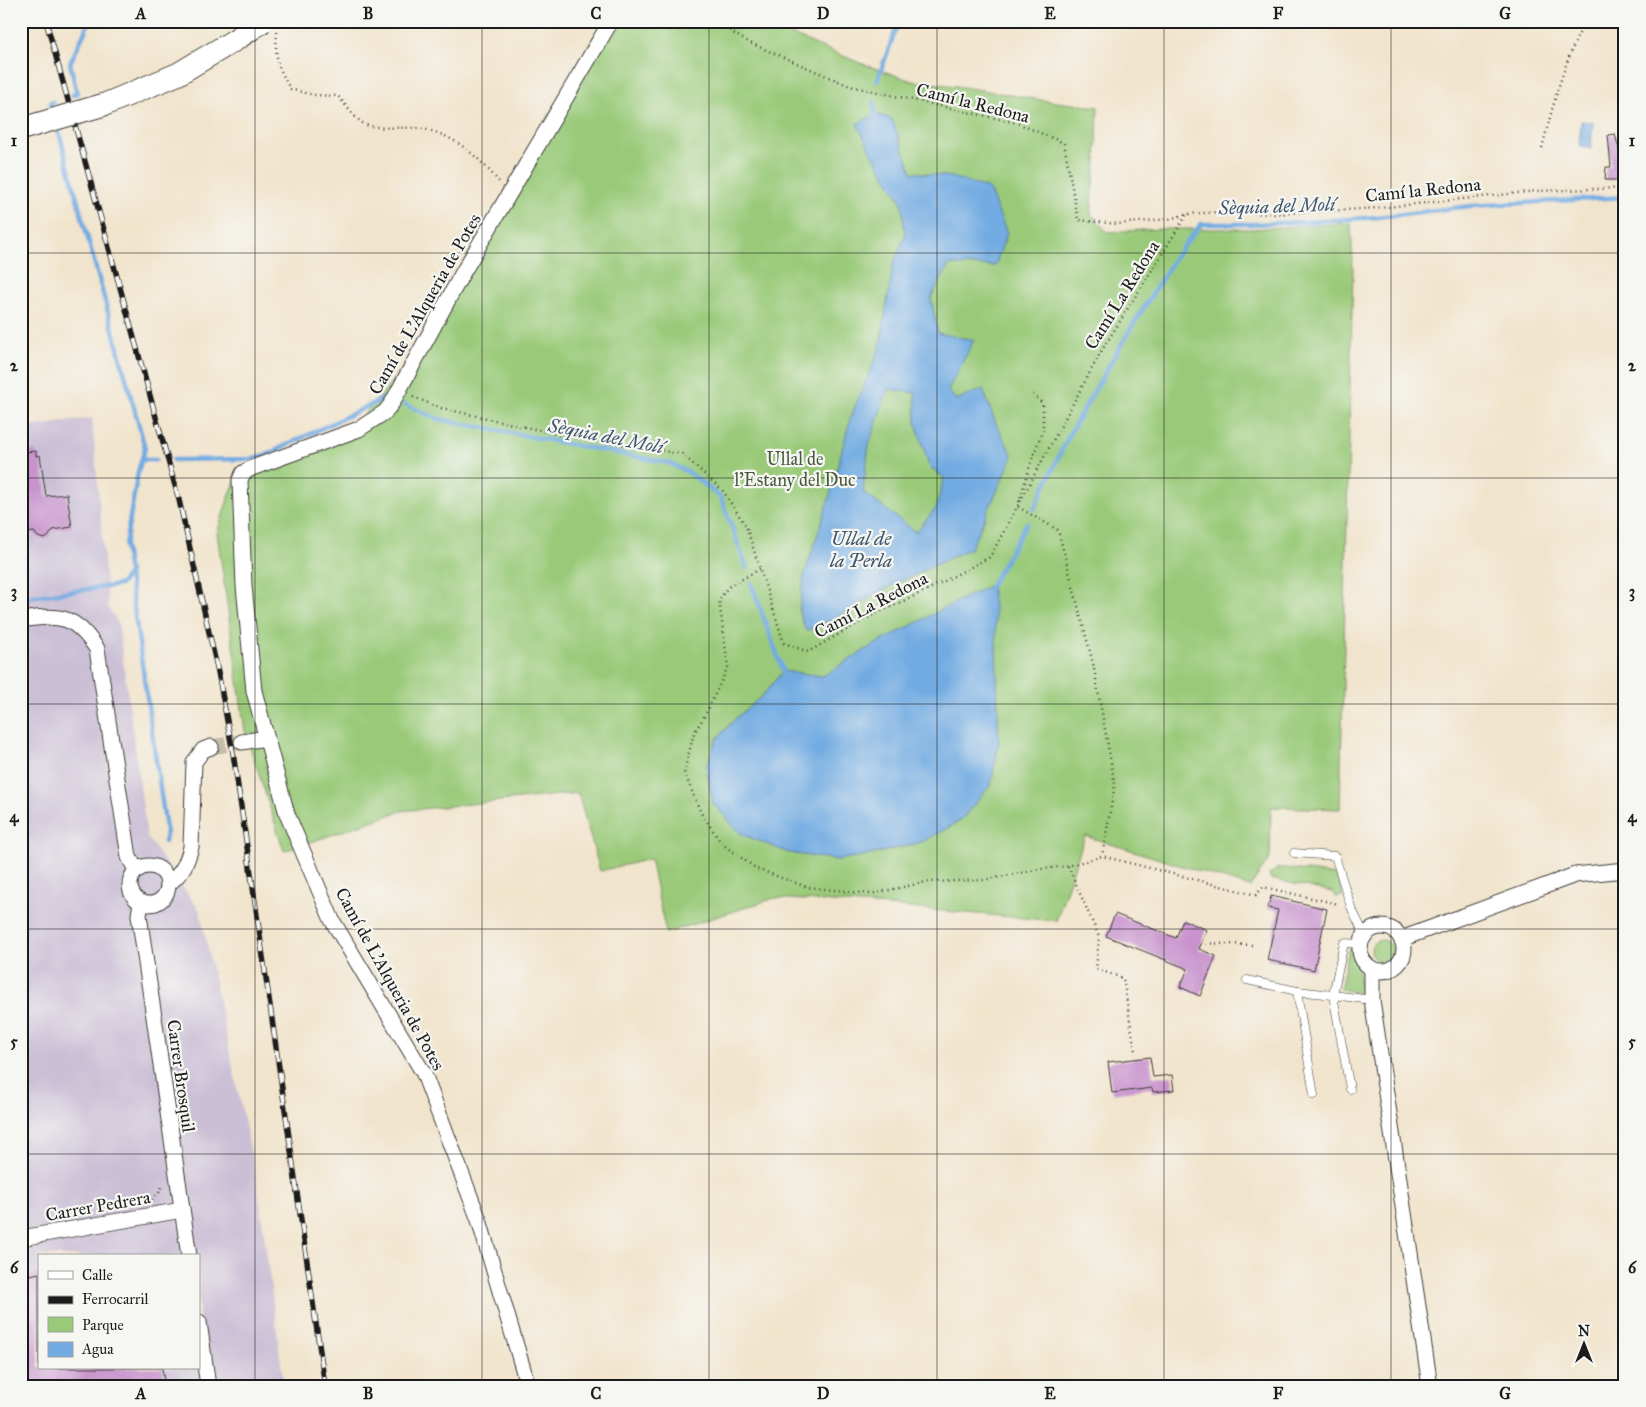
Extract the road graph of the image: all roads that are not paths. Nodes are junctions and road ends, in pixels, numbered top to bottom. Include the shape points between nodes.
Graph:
1 (611, 21) edge
2 (269, 24) edge
3 (21, 128) edge
4 (21, 620) edge
5 (266, 738) junction
6 (242, 742) tunnel mouth
7 (211, 747) tunnel mouth
8 (1294, 853) dead end
9 (136, 870) junction
10 (1625, 870) edge
11 (168, 884) junction
12 (141, 902) junction
13 (1401, 939) junction
14 (1363, 940) junction
15 (1372, 969) junction
16 (1246, 980) dead end
17 (1297, 991) junction
18 (1333, 996) junction
19 (1372, 1000) junction
20 (1350, 1089) dead end
21 (1314, 1095) dead end
22 (182, 1210) junction
23 (21, 1238) edge
24 (189, 1254) edge
25 (200, 1329) edge
26 (208, 1386) edge
27 (528, 1386) edge
28 (1430, 1386) edge

1 - 5 street, Camí de L'Alqueria de Potes via 462,274 400,392 385,412 359,429 252,468 240,480 244,586 254,691
2 - 3 main road, bridge via 178,74 106,104
4 - 9 street via 65,618 85,630 98,649 129,857
5 - 6 street
5 - 27 street, Camí de L'Alqueria de Potes via 287,814 332,920 424,1074 479,1220
7 - 11 street via 202,750 194,762 188,860 177,878
8 - 14 lane via 1335,856
9 - 11 street via 154,866 165,874
9 - 12 street via 129,888
10 - 13 street via 1575,875
11 - 12 street via 158,901 153,904
12 - 22 street, Carrer Brosquil via 139,915
13 - 14 street via 1391,929 1384,928 1370,931
13 - 15 street via 1404,952 1398,964 1386,970
14 - 15 street via 1362,958
14 - 18 lane via 1344,943
15 - 19 street
16 - 17 lane
17 - 18 lane
17 - 21 lane
18 - 19 lane
18 - 20 lane
19 - 28 street
22 - 23 street, Carrer Pedrera
22 - 24 street, Carrer Brosquil
25 - 26 street

